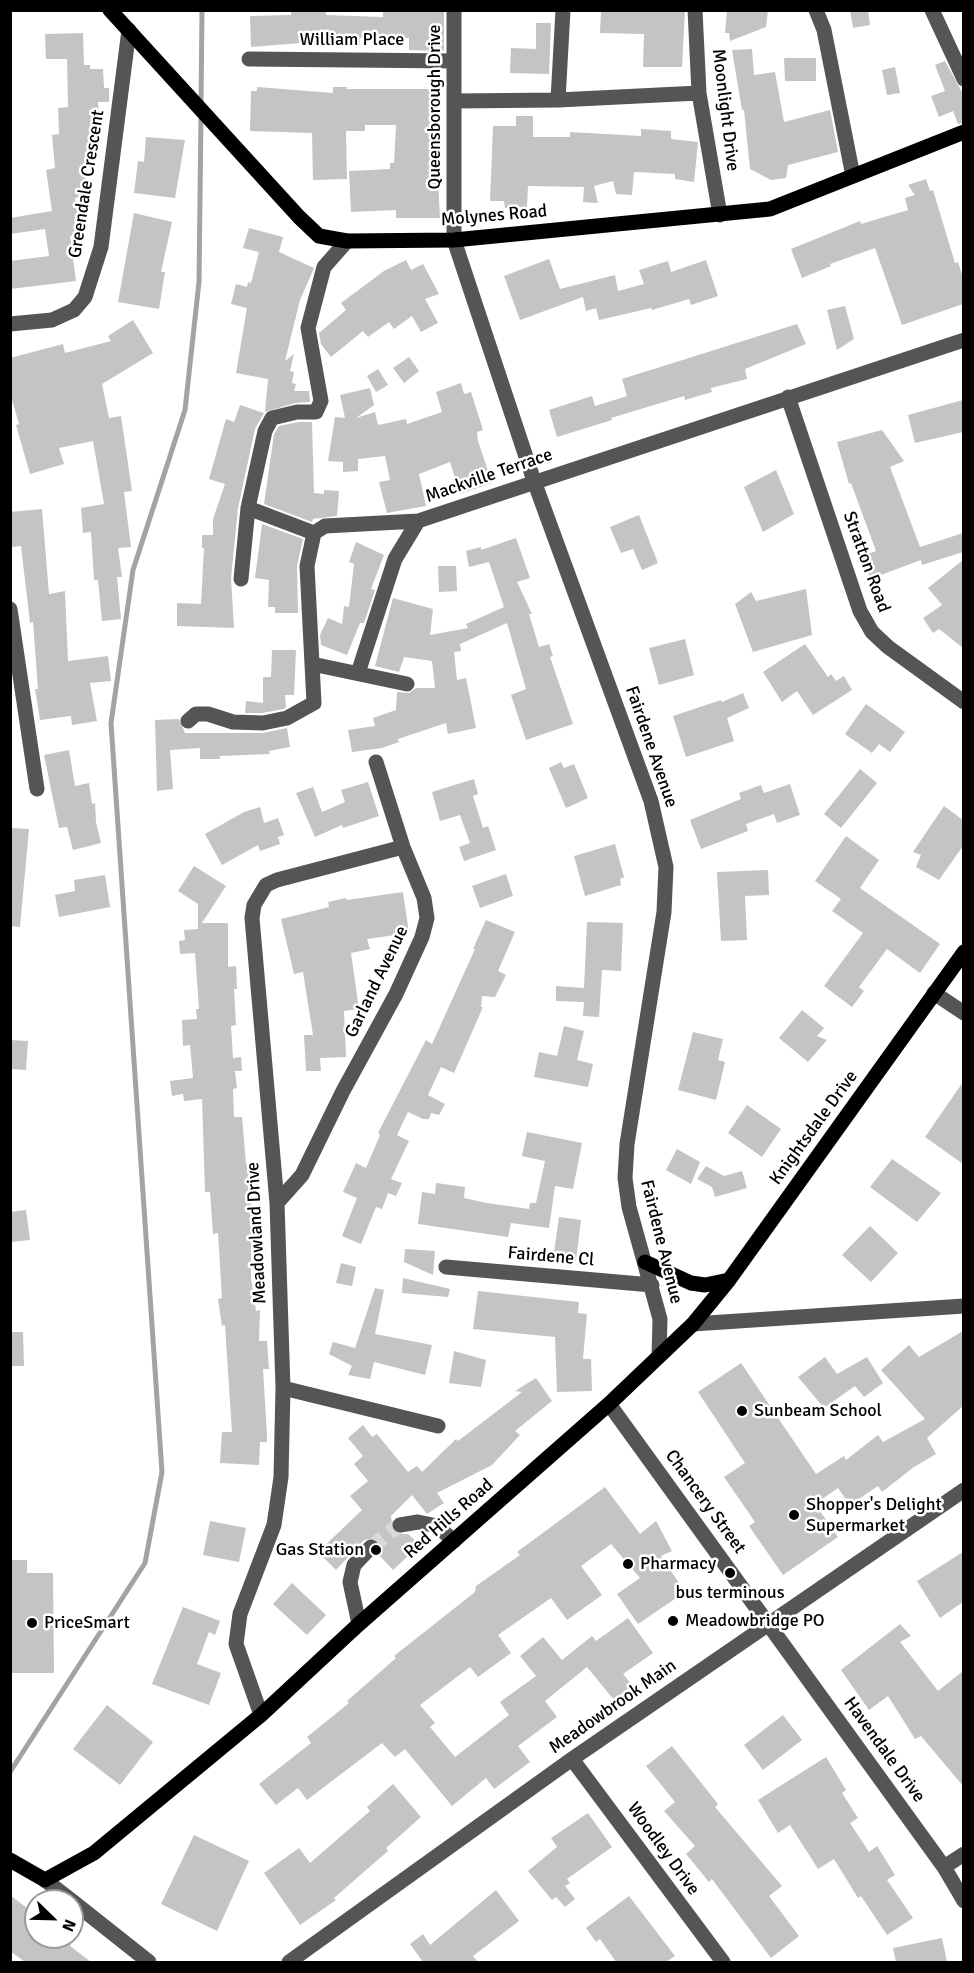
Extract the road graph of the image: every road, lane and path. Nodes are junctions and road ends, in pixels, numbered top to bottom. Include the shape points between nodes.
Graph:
1 (110, 10) edge
2 (454, 10) edge
3 (563, 10) edge
4 (695, 10) edge
5 (816, 10) edge
6 (932, 10) edge
7 (129, 30) junction
8 (249, 59) dead end
9 (454, 61) junction
10 (963, 79) edge
11 (699, 93) junction
12 (558, 100) junction
13 (454, 101) junction
14 (963, 132) edge
15 (853, 176) junction
16 (720, 215) junction
17 (347, 240) junction
18 (454, 240) junction
19 (10, 324) edge
20 (963, 339) edge
21 (788, 397) junction
22 (534, 481) junction
23 (248, 508) junction
24 (418, 520) junction
25 (314, 533) junction
26 (241, 579) dead end
27 (10, 609) edge
28 (13, 646) edge
29 (312, 664) junction
30 (358, 673) junction
31 (407, 684) dead end
32 (963, 702) edge
33 (188, 721) dead end
34 (376, 762) dead end
35 (38, 789) dead end
36 (403, 846) junction
37 (963, 952) edge
38 (934, 993) junction
39 (963, 1013) edge
40 (277, 1203) junction
41 (645, 1262) junction
42 (446, 1267) dead end
43 (729, 1280) junction
44 (652, 1285) junction
45 (963, 1306) edge
46 (693, 1324) junction
47 (659, 1356) junction
48 (283, 1388) junction
49 (609, 1404) junction
50 (438, 1426) dead end
51 (963, 1490) edge
52 (400, 1525) tunnel mouth
53 (454, 1541) junction
54 (371, 1548) tunnel mouth
55 (769, 1623) junction
56 (358, 1624) junction
57 (261, 1714) junction
58 (572, 1759) junction
59 (963, 1854) edge
60 (10, 1860) edge
61 (944, 1867) junction
62 (45, 1880) junction
63 (57, 1889) edge
64 (963, 1901) edge
65 (84, 1911) edge
66 (149, 1962) edge
67 (289, 1962) edge
68 (723, 1962) edge

1 - 7 main road, Molynes Road
2 - 9 street, Queensborough Drive
3 - 12 street
4 - 11 street, Moonlight Drive
5 - 15 street via 824,30
6 - 10 street
7 - 17 main road, Molynes Road via 319,236
7 - 19 street, Greendale Crescent via 101,246 85,297 74,310 52,320
8 - 9 street, William Place
9 - 13 street, Queensborough Drive
11 - 12 street
11 - 16 street, Moonlight Drive
12 - 13 street
13 - 18 street, Queensborough Drive
14 - 15 main road, Molynes Road
15 - 16 main road, Molynes Road via 770,209
16 - 18 main road, Molynes Road
17 - 18 main road, Molynes Road
17 - 23 street via 324,267 308,328 321,401 316,412 272,418 265,430
18 - 22 street, Fairdene Avenue
20 - 21 street, Mackville Terrace
21 - 22 street, Mackville Terrace
21 - 32 street, Stratton Road via 860,611 872,632
22 - 24 street, Mackville Terrace
22 - 41 street, Fairdene Avenue via 651,801 666,867 664,912 625,1178
23 - 25 street
23 - 26 street
24 - 25 street, Mackville Terrace via 325,526
24 - 30 street via 394,559
25 - 29 street via 307,567
27 - 28 street
28 - 35 street
29 - 30 street
29 - 33 street via 314,703 286,718 263,723 233,722 196,714
30 - 31 street
34 - 36 street, Garland Avenue
36 - 40 street, Garland Avenue via 424,898 427,918 422,937 302,1175
36 - 40 street, Meadowland Drive via 278,880 266,885 254,905
37 - 38 main road, Knightsdale Drive
38 - 39 street
38 - 43 main road, Knightsdale Drive
40 - 48 street, Meadowland Drive
41 - 43 main road via 691,1283 705,1285
41 - 44 street, Fairdene Avenue
42 - 44 street, Fairdene Cl
43 - 46 main road, Knightsdale Drive
44 - 47 street, Fairdene Avenue via 660,1319
45 - 46 street
46 - 47 main road, Red Hills Road
47 - 49 main road, Red Hills Road
48 - 50 street
48 - 57 street, Meadowland Drive via 281,1477 274,1525 240,1614 236,1644
49 - 53 main road, Red Hills Road
49 - 55 street, Chancery Street
51 - 55 street, Meadowbrook Main
52 - 53 street via 418,1522 437,1526
53 - 56 main road, Red Hills Road
54 - 56 street via 354,1565 350,1582
55 - 58 street, Meadowbrook Main
55 - 61 street, Havendale Drive
56 - 57 main road, Red Hills Road
57 - 62 main road, Red Hills Road via 94,1853
58 - 67 street, Meadowbrook Main
58 - 68 street, Woodley Drive
59 - 61 street
60 - 62 main road
61 - 64 street, Havendale Drive
62 - 63 street
65 - 66 street

